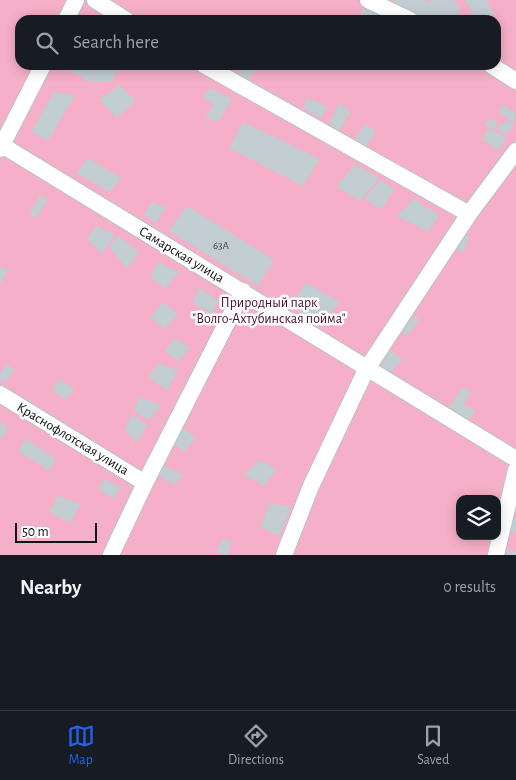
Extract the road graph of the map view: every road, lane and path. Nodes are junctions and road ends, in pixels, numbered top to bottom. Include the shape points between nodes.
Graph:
1 (76, 0) edge
2 (95, 0) edge
3 (368, 0) edge
4 (68, 15) edge
5 (118, 15) edge
6 (400, 15) edge
7 (40, 70) edge
8 (213, 70) edge
9 (499, 70) edge
10 (516, 81) edge
11 (1, 146) edge
12 (516, 151) edge
13 (469, 214) junction
14 (243, 291) junction
15 (366, 370) junction
16 (0, 394) edge
17 (516, 459) edge
18 (516, 470) edge
19 (145, 483) junction
20 (111, 555) edge
21 (284, 555) edge
22 (496, 555) edge

1 - 4 street
2 - 5 street
3 - 6 street
7 - 11 street
8 - 13 street
9 - 10 street
11 - 14 street, Самарская улица
12 - 13 street
13 - 15 street
14 - 15 street, Самарская улица
14 - 19 street
15 - 17 street, Самарская улица
15 - 21 street via 311,486
16 - 19 street, Краснофлотская улица
18 - 22 street
19 - 20 street

